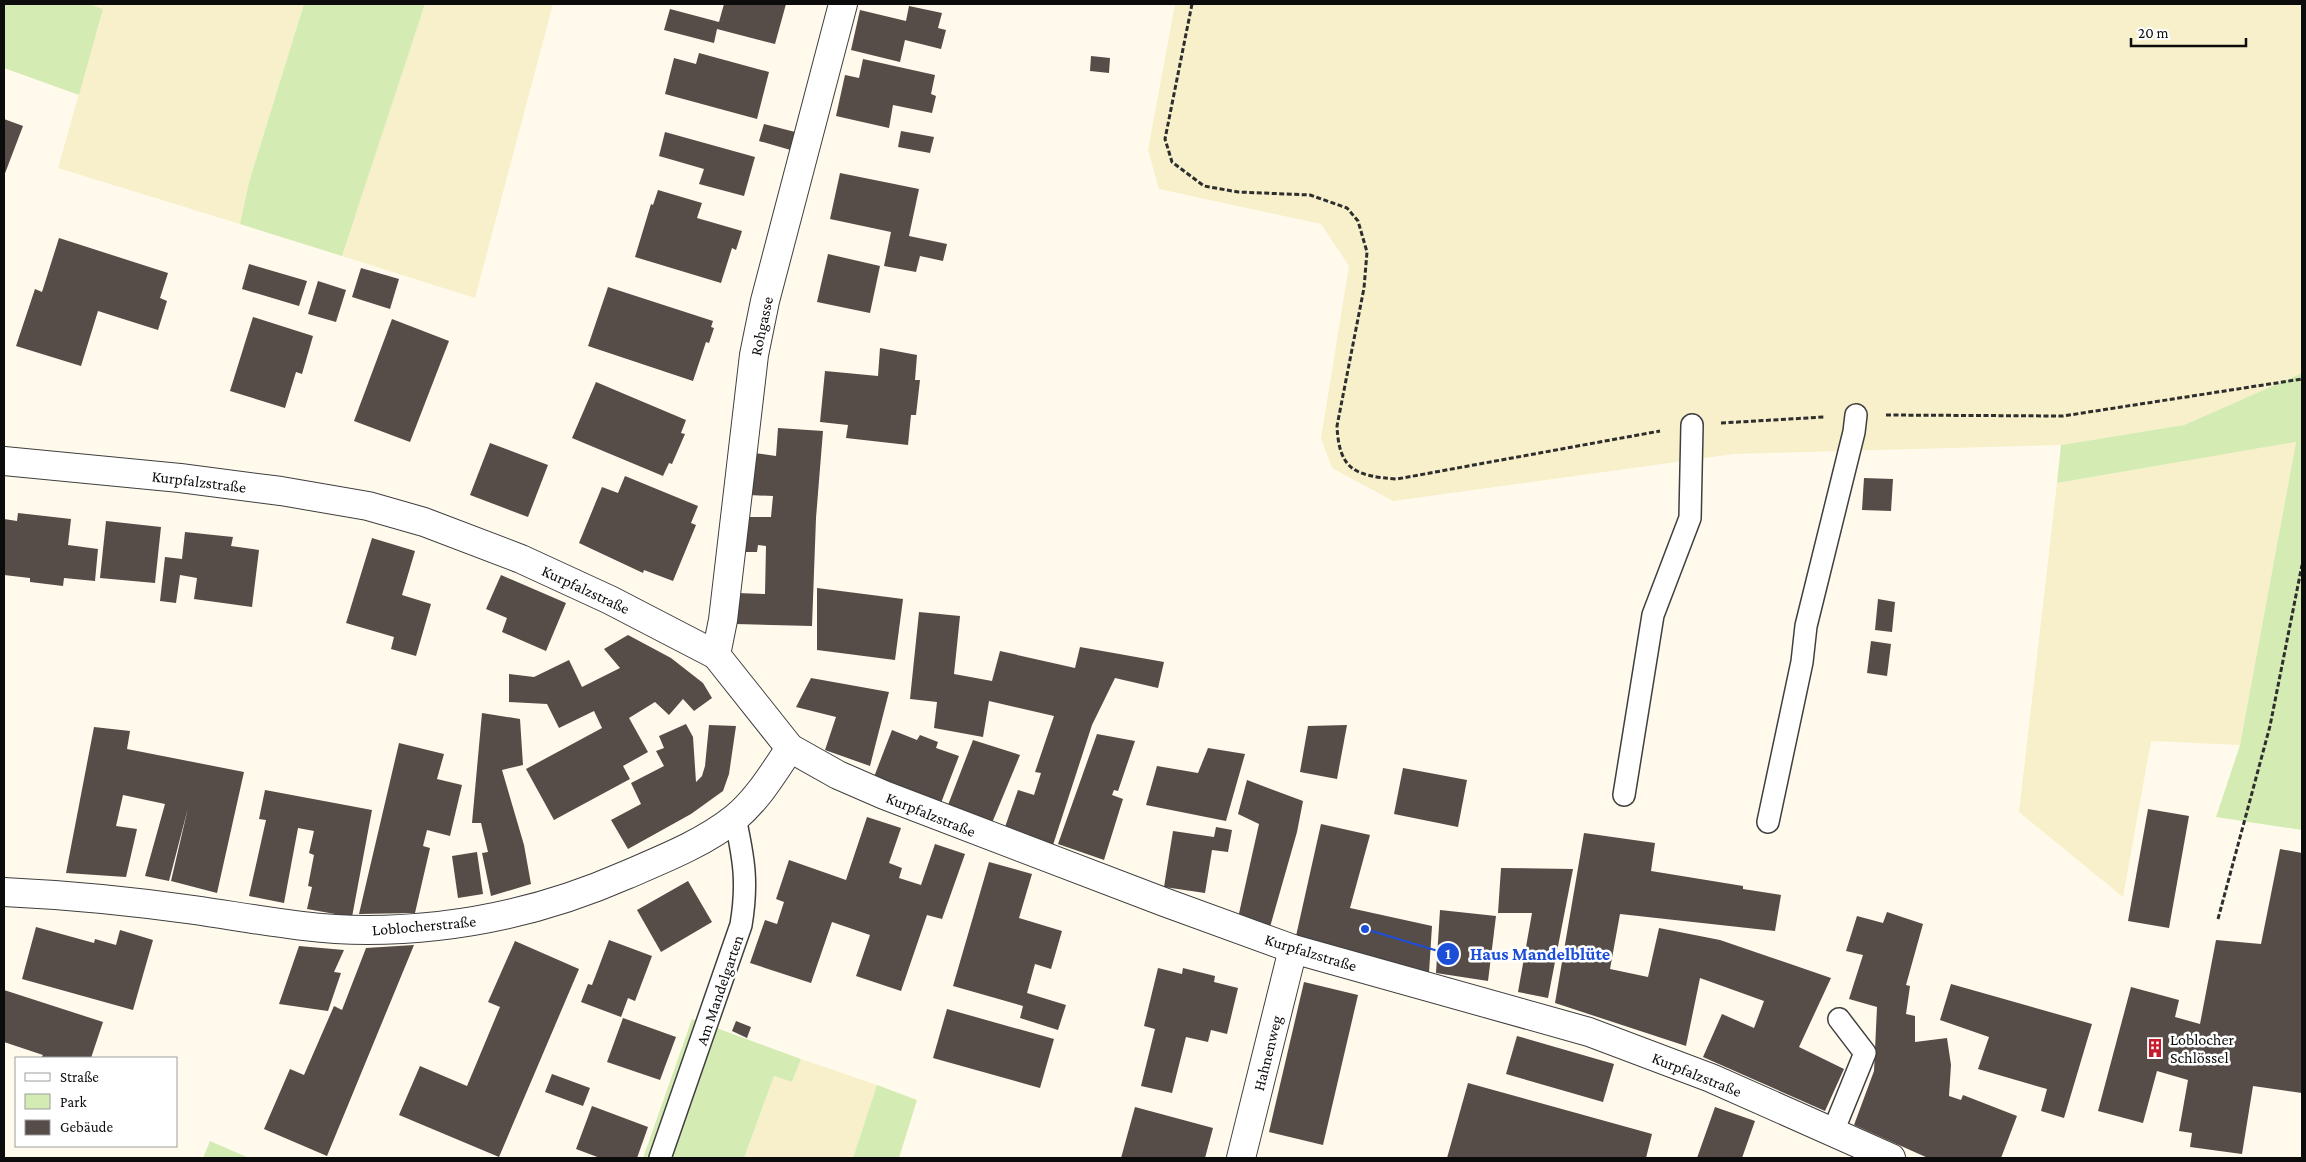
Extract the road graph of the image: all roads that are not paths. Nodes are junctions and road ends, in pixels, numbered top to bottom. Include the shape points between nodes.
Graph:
1 (843, 4) edge
2 (1856, 415) road end
3 (1692, 425) road end
4 (4, 461) edge
5 (716, 654) junction
6 (790, 748) junction
7 (1624, 795) dead end
8 (735, 818) junction
9 (1768, 822) dead end
10 (4, 893) edge
11 (1293, 949) junction
12 (1839, 1019) dead end
13 (1832, 1134) junction
14 (660, 1158) edge
15 (1241, 1158) edge
16 (1891, 1158) edge

1 - 5 street, Rohgasse via 765,301 754,355 723,620
2 - 9 lane via 1808,617 1802,662
3 - 7 lane via 1690,518 1653,615
4 - 5 street, Kurpfalzstraße via 180,478 368,506 424,522 521,559
5 - 6 street, Kurpfalzstraße
6 - 8 street, Loblocherstraße via 761,791
6 - 11 street, Kurpfalzstraße via 838,775 884,795
8 - 10 street, Loblocherstraße via 694,844 583,893 464,924 413,929 335,928 94,897
8 - 14 lane, Am Mandelgarten via 745,866 742,925
11 - 13 street, Kurpfalzstraße via 1589,1032 1712,1078
11 - 15 street, Hahnenweg
12 - 13 lane via 1865,1053
13 - 16 street, Kurpfalzstraße

